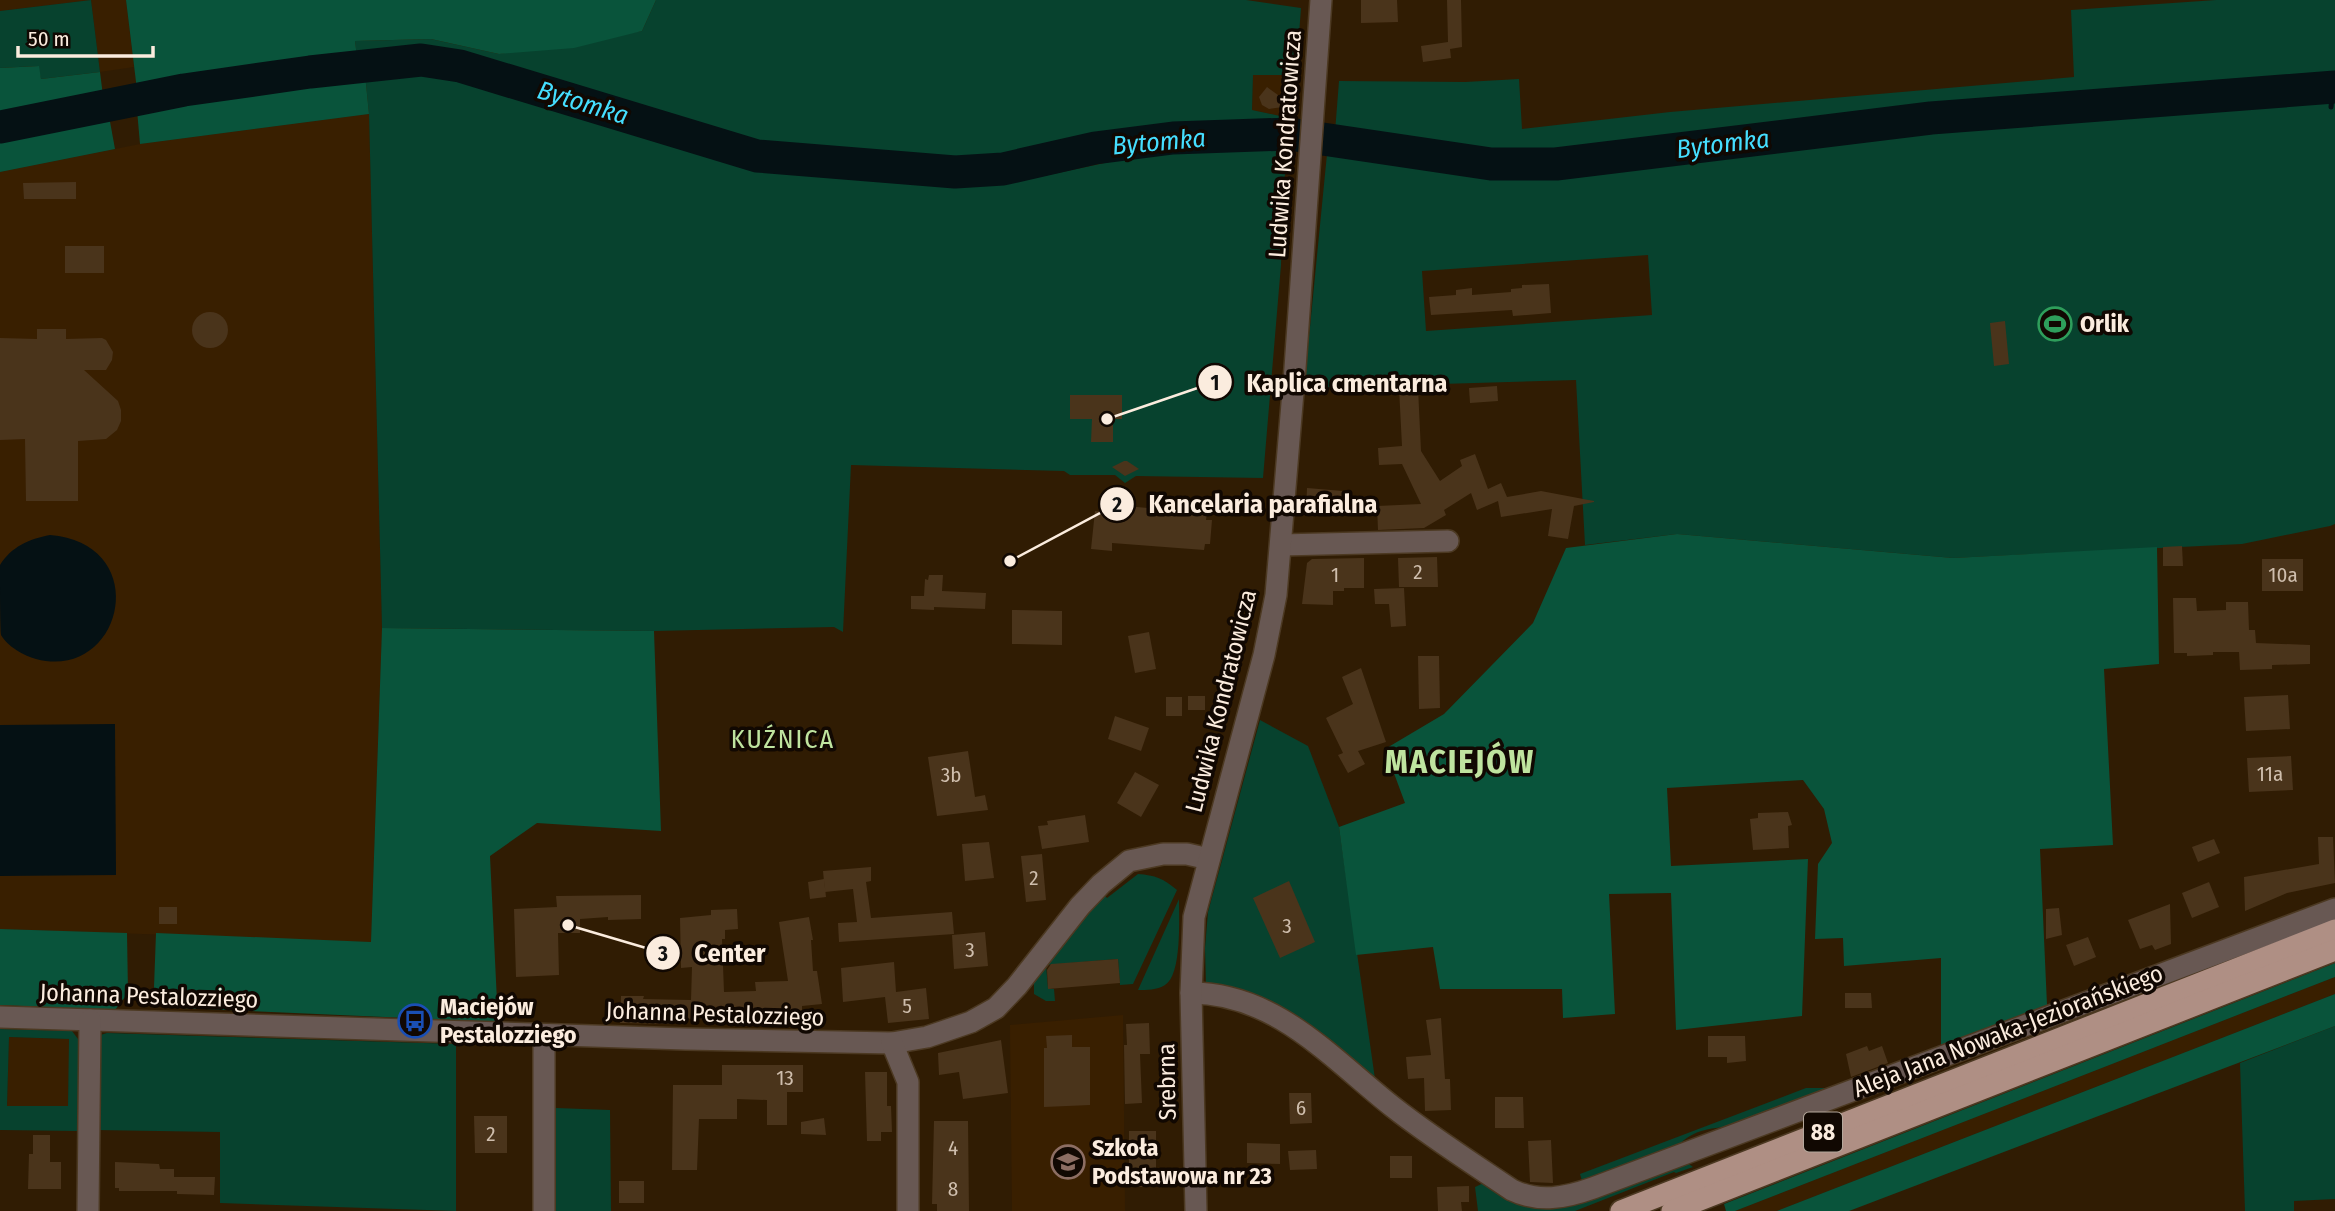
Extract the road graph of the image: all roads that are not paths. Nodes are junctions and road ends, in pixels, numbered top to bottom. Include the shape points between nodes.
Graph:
1 (1321, 0) edge
2 (1448, 541) dead end
3 (1281, 545) junction
4 (1209, 859) junction
5 (2335, 909) edge
6 (2335, 930) edge
7 (2335, 950) edge
8 (1191, 993) junction
9 (0, 1017) edge
10 (90, 1020) junction
11 (544, 1035) junction
12 (927, 1037) junction
13 (892, 1043) junction
14 (908, 1082) junction
15 (88, 1211) edge
16 (544, 1211) edge
17 (908, 1211) edge
18 (1196, 1211) edge
19 (1621, 1211) edge
20 (1672, 1211) edge

1 - 3 street, Ludwika Kondratowicza
2 - 3 street
3 - 4 street, Ludwika Kondratowicza via 1266,645
4 - 8 street, Ludwika Kondratowicza via 1194,917
4 - 12 street, Johanna Pestalozziego via 1175,853 1142,857 1123,866 1087,899 996,1008
5 - 8 street via 1580,1193 1543,1199 1524,1196 1426,1132 1321,1046 1270,1013 1239,1000
6 - 19 main road, Aleja Jana Nowaka-Jeziorańskiego / 88
7 - 20 main road, Aleja Jana Nowaka-Jeziorańskiego / 88
8 - 18 street, Srebrna
9 - 10 street, Johanna Pestalozziego
10 - 11 street, Johanna Pestalozziego
10 - 15 street
11 - 13 street, Johanna Pestalozziego
11 - 16 street
12 - 13 street, Johanna Pestalozziego
12 - 14 street
13 - 14 street
14 - 17 street

